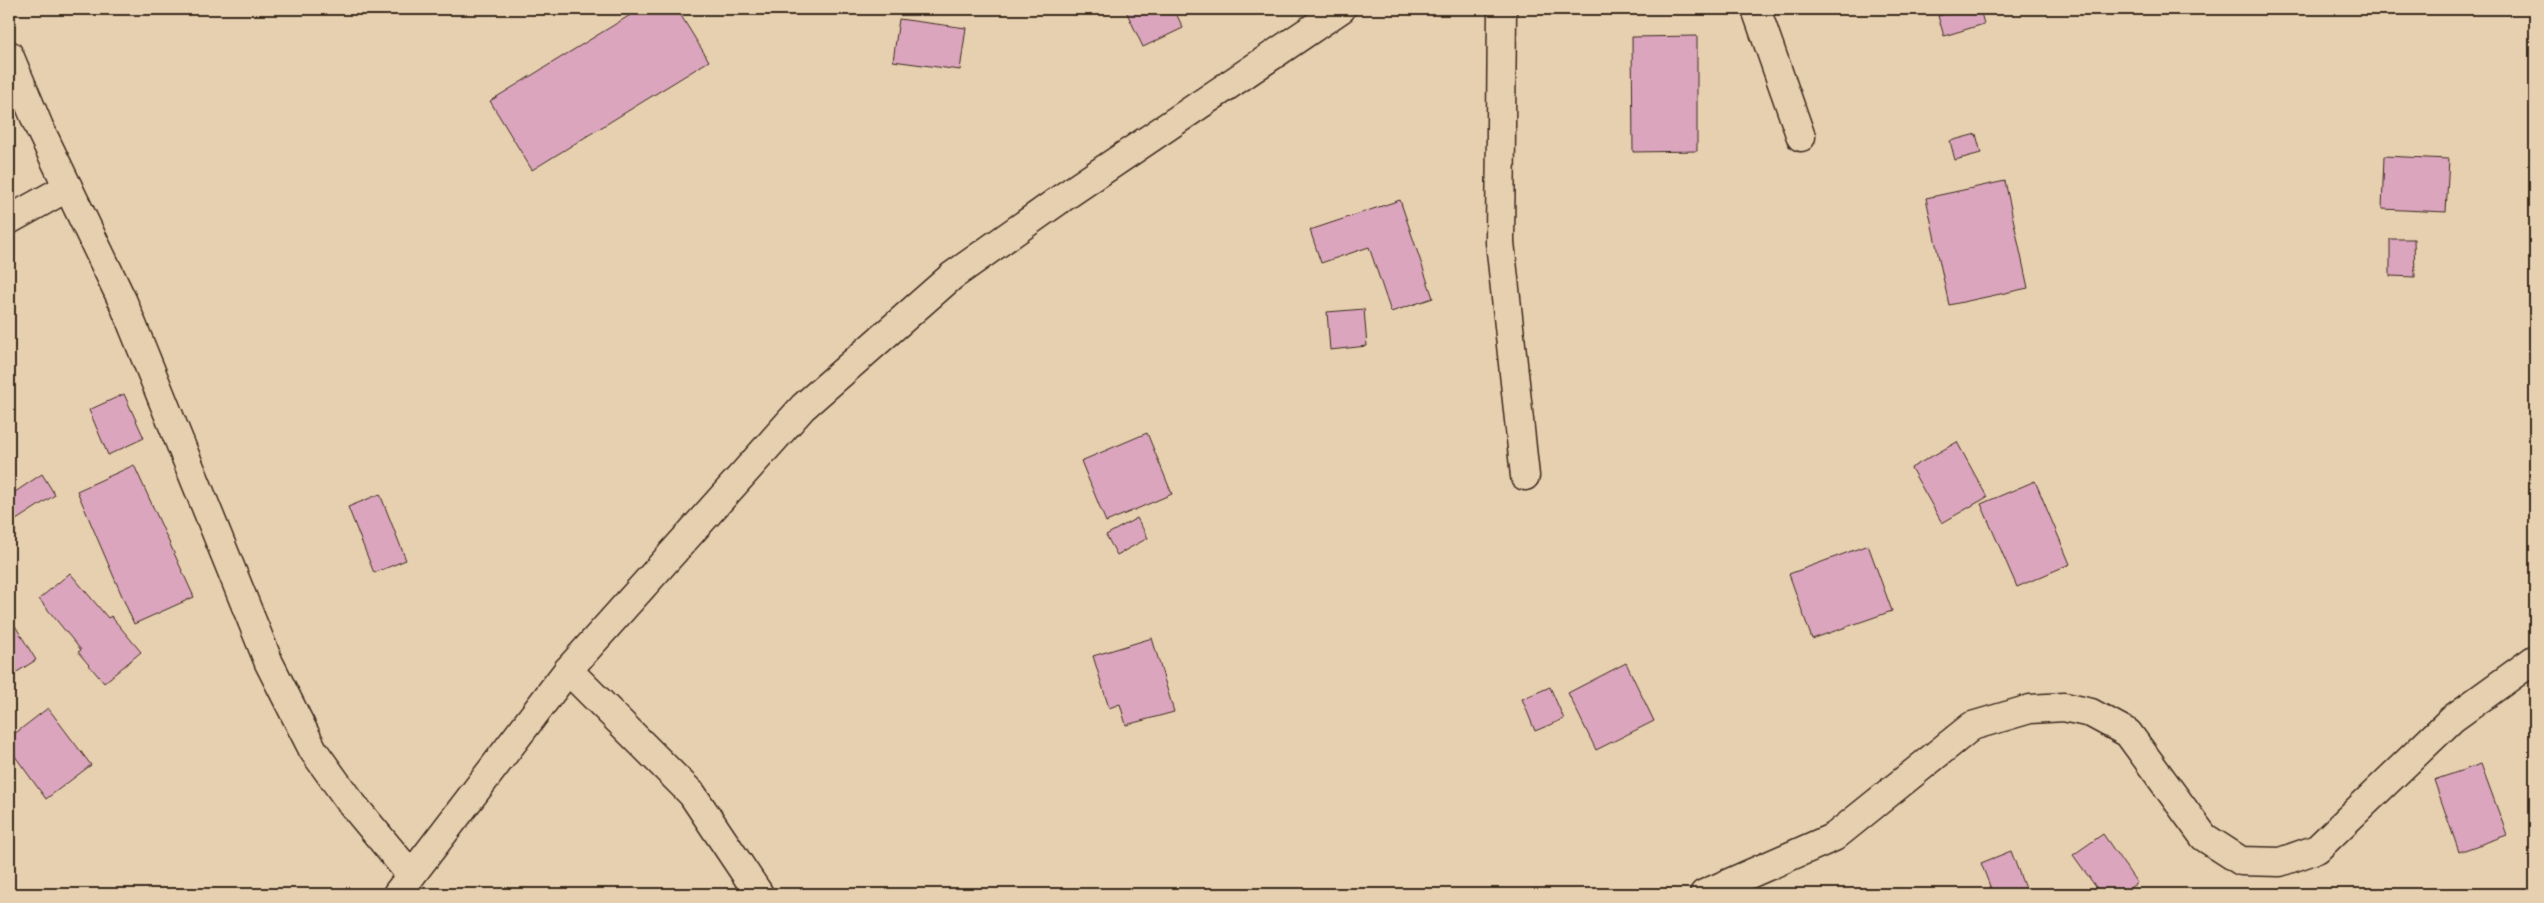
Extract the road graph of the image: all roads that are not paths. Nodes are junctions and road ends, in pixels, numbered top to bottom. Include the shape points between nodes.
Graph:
1 (1341, 9) edge
2 (1502, 9) edge
3 (1756, 9) edge
4 (9, 55) edge
5 (1801, 137) dead end
6 (68, 187) junction
7 (9, 220) edge
8 (1525, 476) dead end
9 (2535, 658) edge
10 (568, 670) junction
11 (404, 885) edge
12 (759, 894) edge
13 (1704, 894) edge

1 - 10 street via 952,276 803,407
2 - 8 street via 1500,242
3 - 5 street
4 - 6 street
6 - 7 street
6 - 11 street via 123,302 270,663 308,741
9 - 13 street via 2452,719 2317,849 2280,862 2241,861 2204,838 2128,734 2091,713 2064,707 2030,709 1972,726 1834,837
10 - 11 street
10 - 12 street via 692,794

